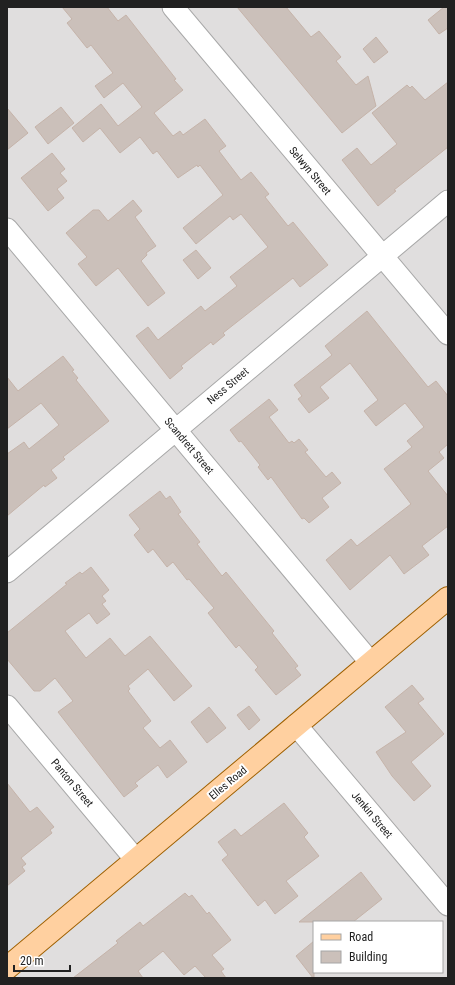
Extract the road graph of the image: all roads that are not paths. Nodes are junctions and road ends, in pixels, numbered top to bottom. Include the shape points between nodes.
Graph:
1 (173, 7) edge
2 (448, 201) edge
3 (7, 229) edge
4 (382, 256) junction
5 (448, 334) edge
6 (175, 430) junction
7 (7, 572) edge
8 (448, 598) edge
9 (371, 663) junction
10 (7, 706) edge
11 (296, 725) junction
12 (136, 860) junction
13 (448, 905) edge
14 (7, 968) edge

1 - 4 street, Selwyn Street
2 - 4 street, Ness Street
3 - 6 street, Scandrett Street
4 - 5 street, Selwyn Street
4 - 6 street, Ness Street
6 - 7 street, Ness Street
6 - 9 street, Scandrett Street
8 - 9 main road, Elles Road
9 - 11 main road, Elles Road
10 - 12 street, Panton Street
11 - 12 main road, Elles Road
11 - 13 street, Jenkin Street
12 - 14 main road, Elles Road

